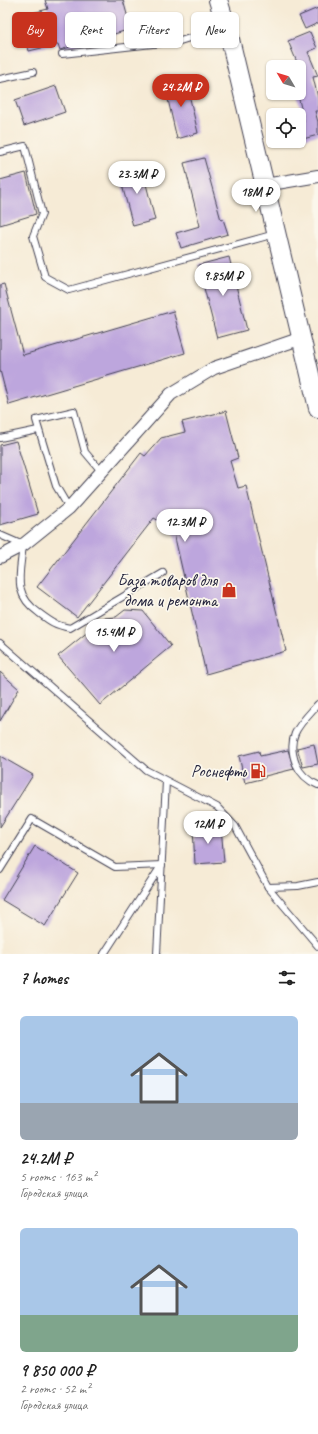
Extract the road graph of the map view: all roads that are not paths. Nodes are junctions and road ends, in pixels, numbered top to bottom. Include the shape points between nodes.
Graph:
1 (218, 0) edge
2 (222, 12) edge
3 (191, 38) edge
4 (232, 48) edge
5 (62, 54) dead end
6 (33, 72) dead end
7 (0, 79) edge
8 (0, 152) edge
9 (318, 176) edge
10 (265, 185) junction
11 (277, 233) junction
12 (302, 338) junction
13 (318, 408) edge
14 (38, 430) junction
15 (0, 438) edge
16 (102, 471) junction
17 (69, 508) junction
18 (0, 535) edge
19 (22, 545) junction
20 (0, 557) edge
21 (163, 573) dead end
22 (0, 643) edge
23 (318, 704) edge
24 (166, 780) junction
25 (318, 785) edge
26 (162, 865) junction
27 (0, 870) edge
28 (318, 882) edge
29 (268, 887) junction
30 (318, 946) edge
31 (104, 954) edge
32 (157, 954) edge

1 - 2 main road
3 - 5 lane
4 - 10 main road
6 - 7 lane
8 - 11 lane via 25,146 42,214 33,236 45,277 69,290
9 - 10 street
10 - 11 main road
11 - 12 main road
12 - 13 main road
12 - 16 street via 214,368 171,394
14 - 15 lane
14 - 16 lane via 36,420 74,411 85,452
14 - 17 lane via 56,486
16 - 17 street
17 - 19 street
18 - 19 lane
19 - 20 street
19 - 21 lane via 20,590 27,605 55,625 70,628
22 - 24 lane via 146,770
23 - 25 lane via 299,725 292,739 292,754 300,772
24 - 26 lane
24 - 29 lane via 217,808 235,826
26 - 27 lane via 115,867 32,819
26 - 31 lane
26 - 32 lane
28 - 29 lane
29 - 30 lane

